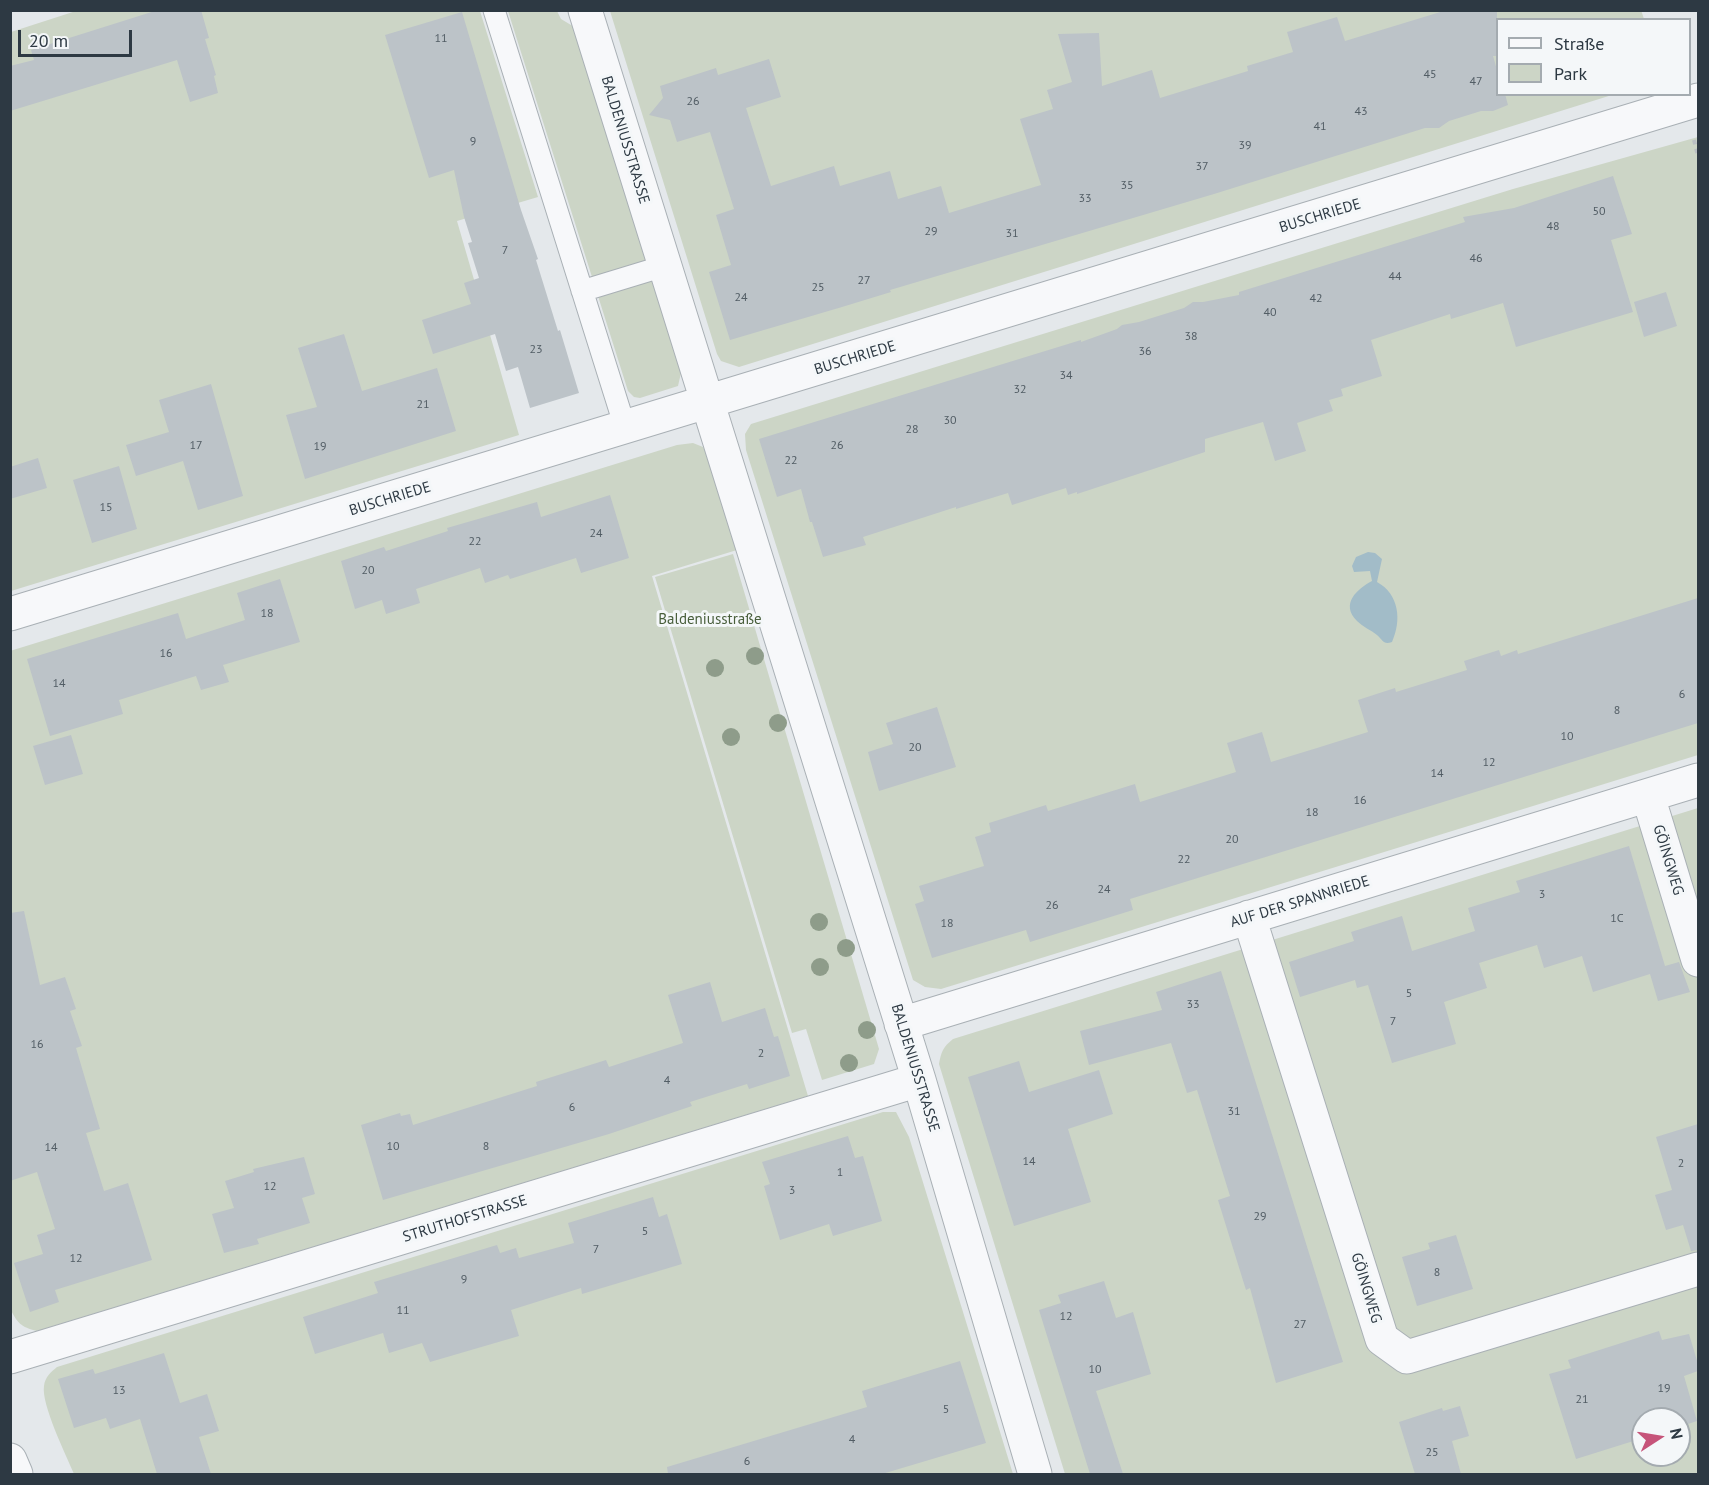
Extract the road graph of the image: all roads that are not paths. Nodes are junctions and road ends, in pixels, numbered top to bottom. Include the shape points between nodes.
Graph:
1 (494, 10) edge
2 (585, 10) edge
3 (1698, 100) edge
4 (664, 266) junction
5 (582, 291) junction
6 (708, 402) junction
7 (626, 427) junction
8 (10, 614) edge
9 (1698, 780) edge
10 (1648, 796) junction
11 (1249, 917) junction
12 (1698, 960) edge
13 (901, 1024) junction
14 (919, 1080) junction
15 (1698, 1269) edge
16 (10, 1357) edge
17 (10, 1460) edge
18 (16, 1474) edge
19 (1035, 1474) edge

1 - 5 lane
2 - 4 street, BALDENIUSSTRASSE
3 - 6 street, BUSCHRIEDE
4 - 5 lane
4 - 6 street, BALDENIUSSTRASSE
5 - 7 lane
6 - 7 street, BUSCHRIEDE
6 - 13 street, BALDENIUSSTRASSE
7 - 8 street, BUSCHRIEDE
9 - 10 street, AUF DER SPANNRIEDE
10 - 11 street, AUF DER SPANNRIEDE
10 - 12 street, GÖINGWEG
11 - 13 street, AUF DER SPANNRIEDE
11 - 15 street, GÖINGWEG via 1382,1339 1407,1357
13 - 14 street, BALDENIUSSTRASSE
14 - 16 street, STRUTHOFSTRASSE
14 - 19 street, BALDENIUSSTRASSE
17 - 18 street

